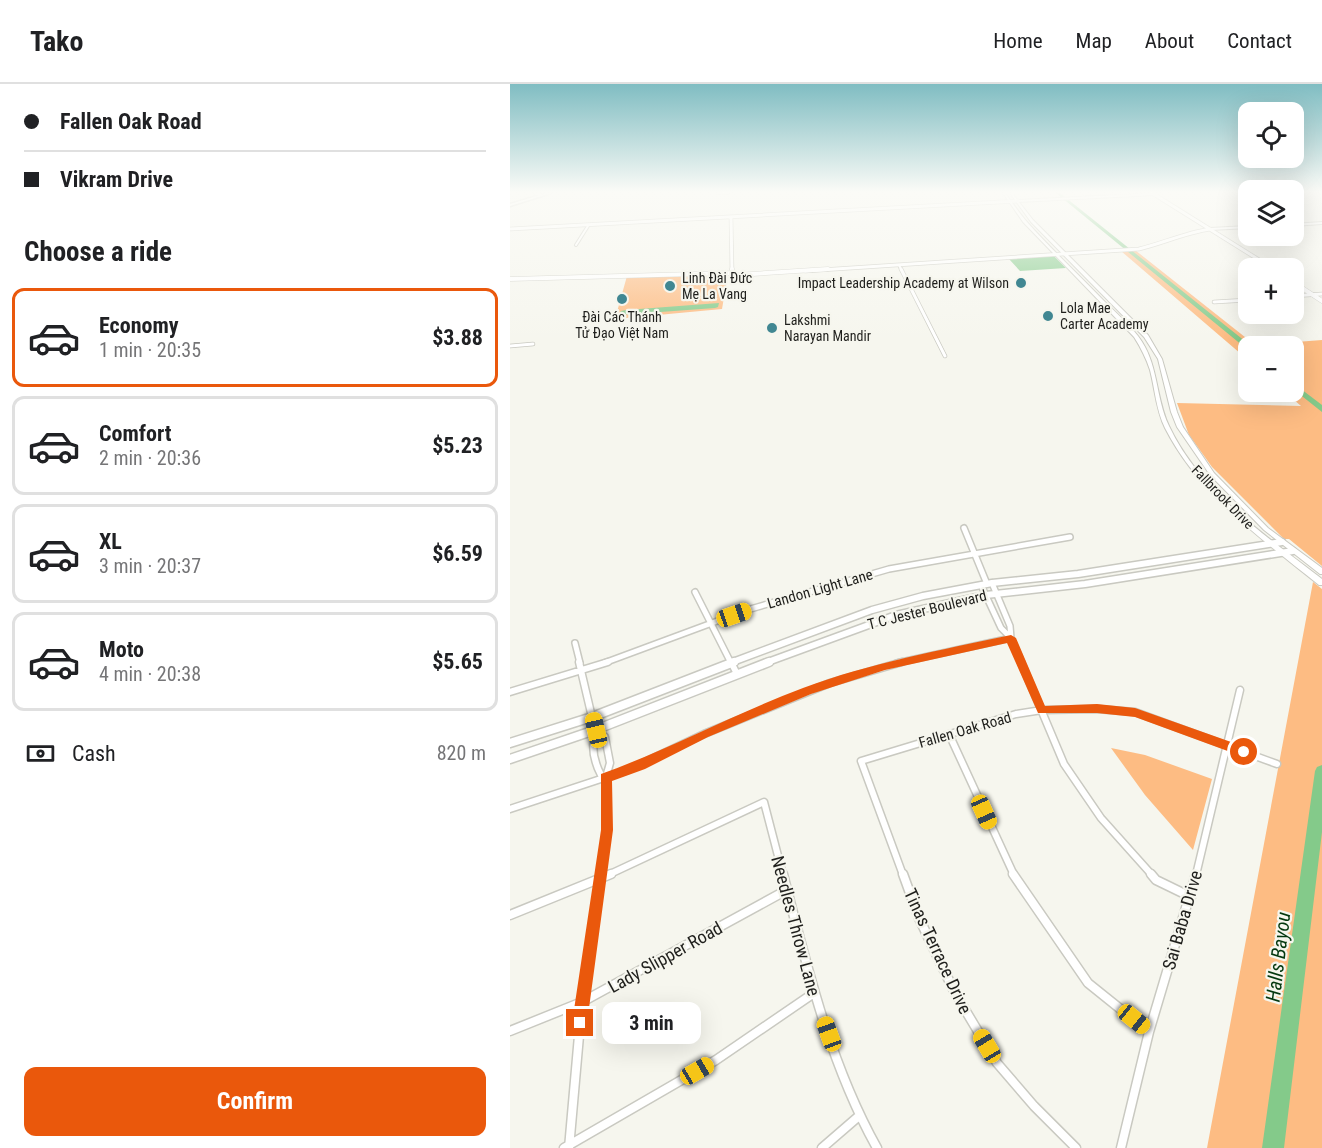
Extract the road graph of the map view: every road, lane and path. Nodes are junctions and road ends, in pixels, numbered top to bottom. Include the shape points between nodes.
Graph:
1 (732, 243) edge
2 (1045, 243) edge
3 (1054, 243) edge
4 (1163, 243) edge
5 (1231, 243) edge
6 (1065, 254) junction
7 (1057, 255) junction
8 (1256, 258) edge
9 (899, 265) junction
10 (732, 273) junction
11 (510, 279) edge
12 (1304, 289) edge
13 (1312, 294) junction
14 (1322, 294) edge
15 (1304, 295) edge
16 (1322, 300) edge
17 (1238, 301) edge
18 (1214, 302) dead end
19 (1107, 305) junction
20 (1116, 305) junction
21 (1136, 336) junction
22 (1146, 336) junction
23 (533, 344) dead end
24 (510, 346) edge
25 (945, 356) dead end
26 (964, 528) dead end
27 (1070, 537) dead end
28 (1281, 542) junction
29 (1271, 543) junction
30 (1293, 551) junction
31 (1283, 552) junction
32 (973, 553) junction
33 (1322, 572) edge
34 (1322, 583) edge
35 (987, 584) junction
36 (695, 592) dead end
37 (997, 594) junction
38 (986, 596) junction
39 (711, 623) junction
40 (1011, 638) junction
41 (575, 642) dead end
42 (730, 663) junction
43 (583, 671) junction
44 (736, 674) junction
45 (1240, 690) dead end
46 (510, 692) edge
47 (1042, 710) junction
48 (592, 717) junction
49 (596, 730) junction
50 (949, 734) junction
51 (510, 743) edge
52 (1227, 746) junction
53 (510, 759) edge
54 (861, 761) joint
55 (1277, 764) dead end
56 (606, 777) junction
57 (510, 809) edge
58 (598, 880) junction
59 (785, 891) junction
60 (1191, 897) junction
61 (510, 915) edge
62 (814, 993) junction
63 (582, 1002) junction
64 (510, 1031) edge
65 (1149, 1032) junction
66 (859, 1116) junction
67 (567, 1147) edge
68 (822, 1148) edge
69 (877, 1148) edge
70 (1076, 1148) edge
71 (1121, 1148) edge

1 - 10 street
2 - 7 main road, Fallbrook Drive
3 - 6 main road, Fallbrook Drive
4 - 6 street via 1137,249
5 - 8 street
6 - 7 street
6 - 20 main road, Fallbrook Drive
7 - 9 street
7 - 19 main road, Fallbrook Drive
9 - 10 street
9 - 25 street
10 - 11 street
12 - 13 street
13 - 14 street
13 - 15 street
13 - 16 street
17 - 18 street
19 - 20 main road
19 - 21 main road, Fallbrook Drive
20 - 22 main road, Fallbrook Drive
21 - 22 main road
21 - 29 main road, Fallbrook Drive via 1149,359 1161,412 1176,444 1211,489
22 - 28 main road, Fallbrook Drive via 1160,359 1174,412 1189,443 1212,474
23 - 24 street
26 - 32 street
27 - 32 street, Landon Light Lane
28 - 29 street, T C Jester Boulevard
28 - 30 main road, Fallbrook Drive
29 - 31 main road, Fallbrook Drive
29 - 35 street, T C Jester Boulevard
30 - 31 street, T C Jester Boulevard
30 - 33 main road, Fallbrook Drive
31 - 34 main road, Fallbrook Drive
31 - 37 street, T C Jester Boulevard
32 - 35 street
32 - 39 street, Landon Light Lane via 889,569
35 - 37 street
35 - 38 street
35 - 42 street, T C Jester Boulevard via 891,604
36 - 39 street
37 - 38 street, T C Jester Boulevard
37 - 40 street
38 - 40 street via 1001,628
38 - 44 street, T C Jester Boulevard via 867,624
39 - 42 street
39 - 43 street, Landon Light Lane
40 - 47 street
40 - 56 street via 900,662 830,683
41 - 43 street
42 - 44 street
42 - 48 street, T C Jester Boulevard
43 - 46 street, Landon Light Lane
43 - 48 street
44 - 49 street, T C Jester Boulevard
45 - 52 street, Sai Baba Drive
47 - 50 street, Fallen Oak Road
47 - 52 street, Fallen Oak Road via 1135,712
47 - 60 street via 1064,764 1101,818 1156,880
48 - 49 street
48 - 51 street, T C Jester Boulevard
49 - 53 street, T C Jester Boulevard
49 - 56 street via 605,737 610,766
49 - 56 street via 591,743 598,771
50 - 54 street, Fallen Oak Road
50 - 65 street via 1010,870 1088,983
52 - 55 street, Fallen Oak Road
52 - 60 street, Sai Baba Drive
54 - 70 street, Tinas Terrace Drive via 918,918 955,993 997,1063
56 - 57 street
56 - 58 street via 607,830
58 - 59 street, Needles Throw Lane via 764,802
58 - 61 street
58 - 63 street
59 - 62 street, Needles Throw Lane
59 - 63 street, Lady Slipper Road
60 - 65 street, Sai Baba Drive
62 - 66 street, Needles Throw Lane
62 - 67 street via 716,1060
63 - 64 street, Lady Slipper Road
63 - 67 street
65 - 71 street, Sai Baba Drive
66 - 68 street
66 - 69 street, Needles Throw Lane

